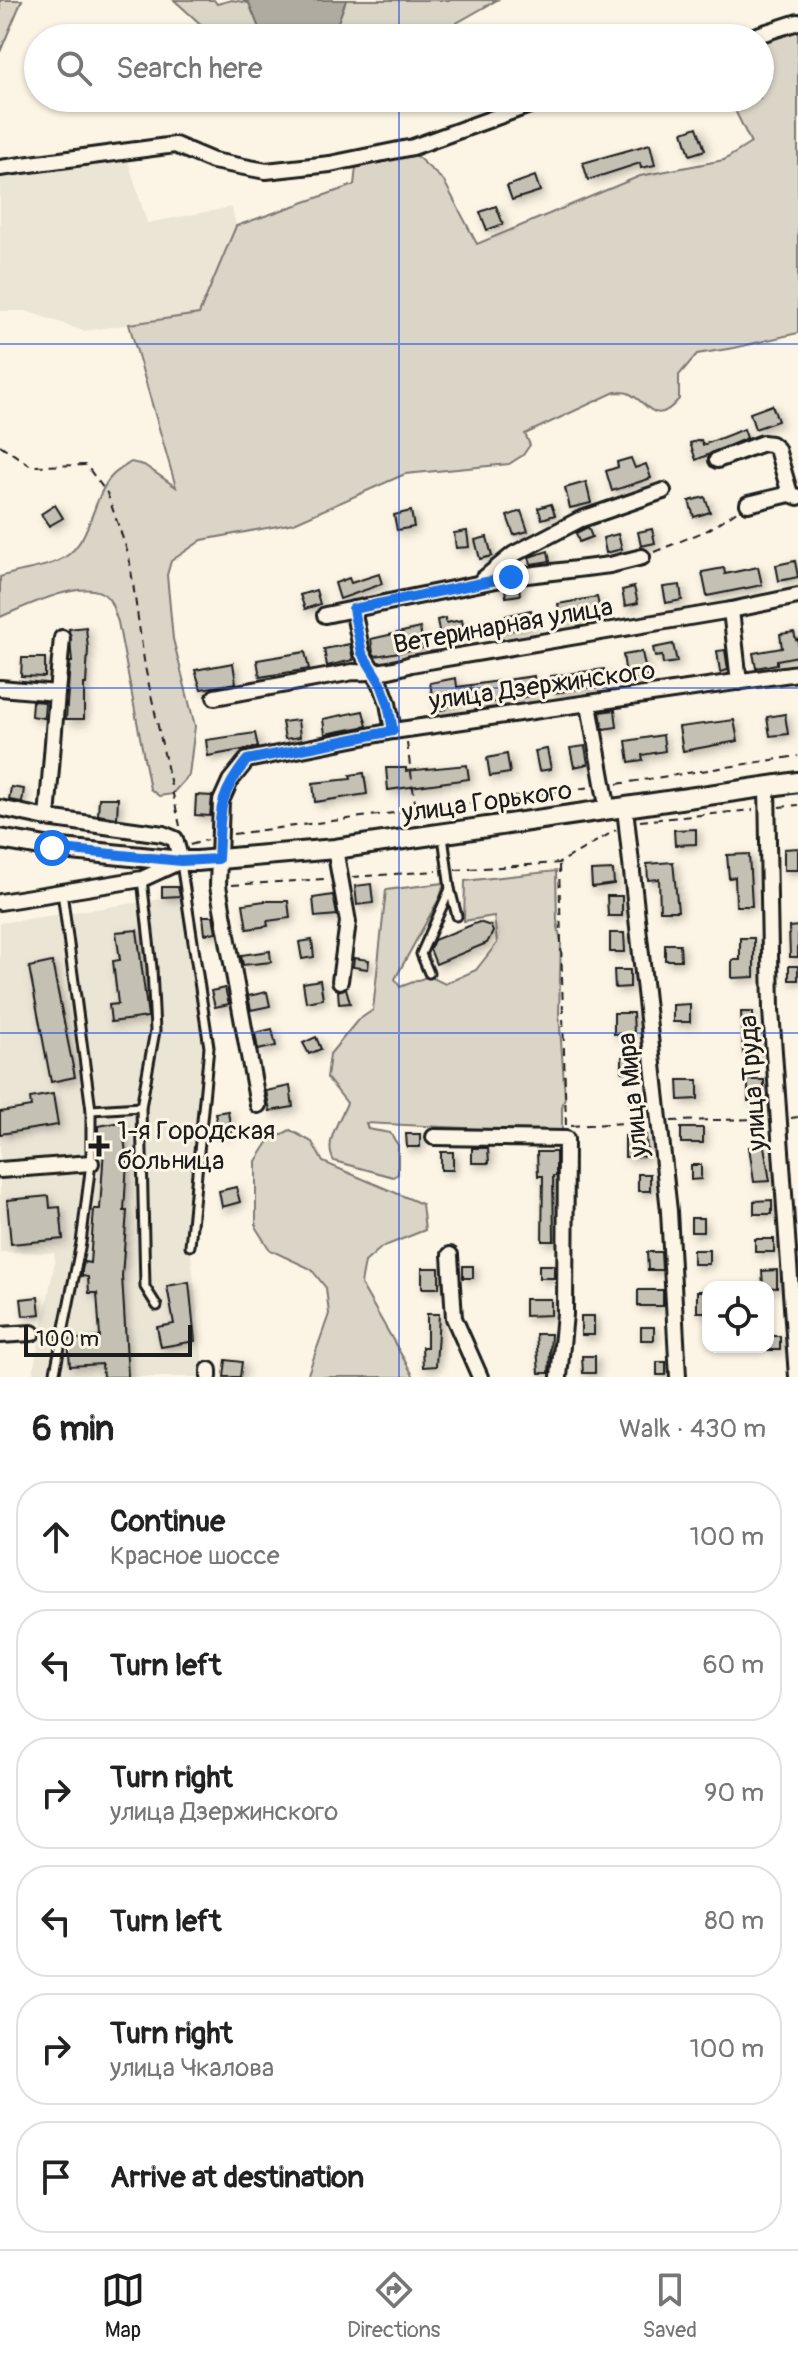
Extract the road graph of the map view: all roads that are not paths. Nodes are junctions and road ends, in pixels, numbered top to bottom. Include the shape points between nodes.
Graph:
1 (798, 22) edge
2 (774, 30) edge
3 (510, 112) edge
4 (0, 168) edge
5 (717, 460) dead end
6 (663, 491) dead end
7 (794, 496) edge
8 (748, 504) road end
9 (642, 557) road end
10 (478, 583) junction
11 (798, 596) edge
12 (353, 609) junction
13 (731, 610) junction
14 (325, 615) dead end
15 (62, 638) dead end
16 (374, 673) junction
17 (798, 673) edge
18 (739, 682) junction
19 (0, 688) edge
20 (57, 693) junction
21 (215, 697) dead end
22 (589, 705) junction
23 (399, 730) junction
24 (798, 782) edge
25 (767, 786) junction
26 (0, 808) edge
27 (620, 814) junction
28 (47, 818) junction
29 (443, 834) junction
30 (0, 839) edge
31 (335, 849) junction
32 (183, 854) junction
33 (218, 859) junction
34 (142, 879) junction
35 (450, 889) junction
36 (62, 891) junction
37 (0, 902) edge
38 (457, 916) dead end
39 (429, 973) dead end
40 (340, 981) dead end
41 (258, 1105) dead end
42 (141, 1107) junction
43 (91, 1110) junction
44 (434, 1137) dead end
45 (91, 1163) junction
46 (0, 1170) edge
47 (190, 1246) dead end
48 (450, 1255) dead end
49 (157, 1306) dead end
50 (32, 1333) dead end
51 (0, 1335) edge
52 (54, 1377) edge
53 (480, 1377) edge
54 (559, 1377) edge
55 (678, 1377) edge
56 (797, 1377) edge

1 - 2 street
3 - 4 street via 413,147 330,164 266,171 213,161 175,145
5 - 7 street via 771,444
6 - 10 street via 579,520 514,554
7 - 8 street
9 - 10 street
10 - 12 street
11 - 13 street, Ветеринарная улица
12 - 14 street
12 - 16 street via 362,653
13 - 16 street, Ветеринарная улица
13 - 18 street
15 - 20 street
16 - 21 street, Ветеринарная улица via 353,672
16 - 23 street
17 - 18 street, улица Дзержинского
18 - 22 street, улица Дзержинского
19 - 20 street
20 - 28 street
22 - 23 street, улица Дзержинского
22 - 27 street, улица Мира via 604,785
23 - 33 street, улица Дзержинского via 247,760 221,801
24 - 25 main road, улица Горького
25 - 27 main road, улица Горького
25 - 56 street, улица Труда via 771,1010
26 - 28 street
27 - 29 main road, улица Горького
27 - 55 street, улица Мира via 660,1121
28 - 32 street via 163,834 175,839
29 - 31 main road, улица Горького
29 - 35 lane
30 - 32 main road, улица Горького via 52,848
31 - 33 main road, улица Горького
31 - 40 street via 348,922
32 - 33 main road, улица Горького
32 - 34 street
32 - 47 lane via 209,1047
33 - 41 street via 227,945
34 - 36 street
34 - 42 lane via 155,1031
35 - 38 lane
35 - 39 lane via 421,954
36 - 37 street
36 - 43 lane
42 - 43 lane
42 - 49 lane via 145,1287
43 - 45 lane
44 - 54 street via 566,1139 565,1314
45 - 46 street
45 - 52 lane
48 - 53 street via 454,1318
50 - 51 street

